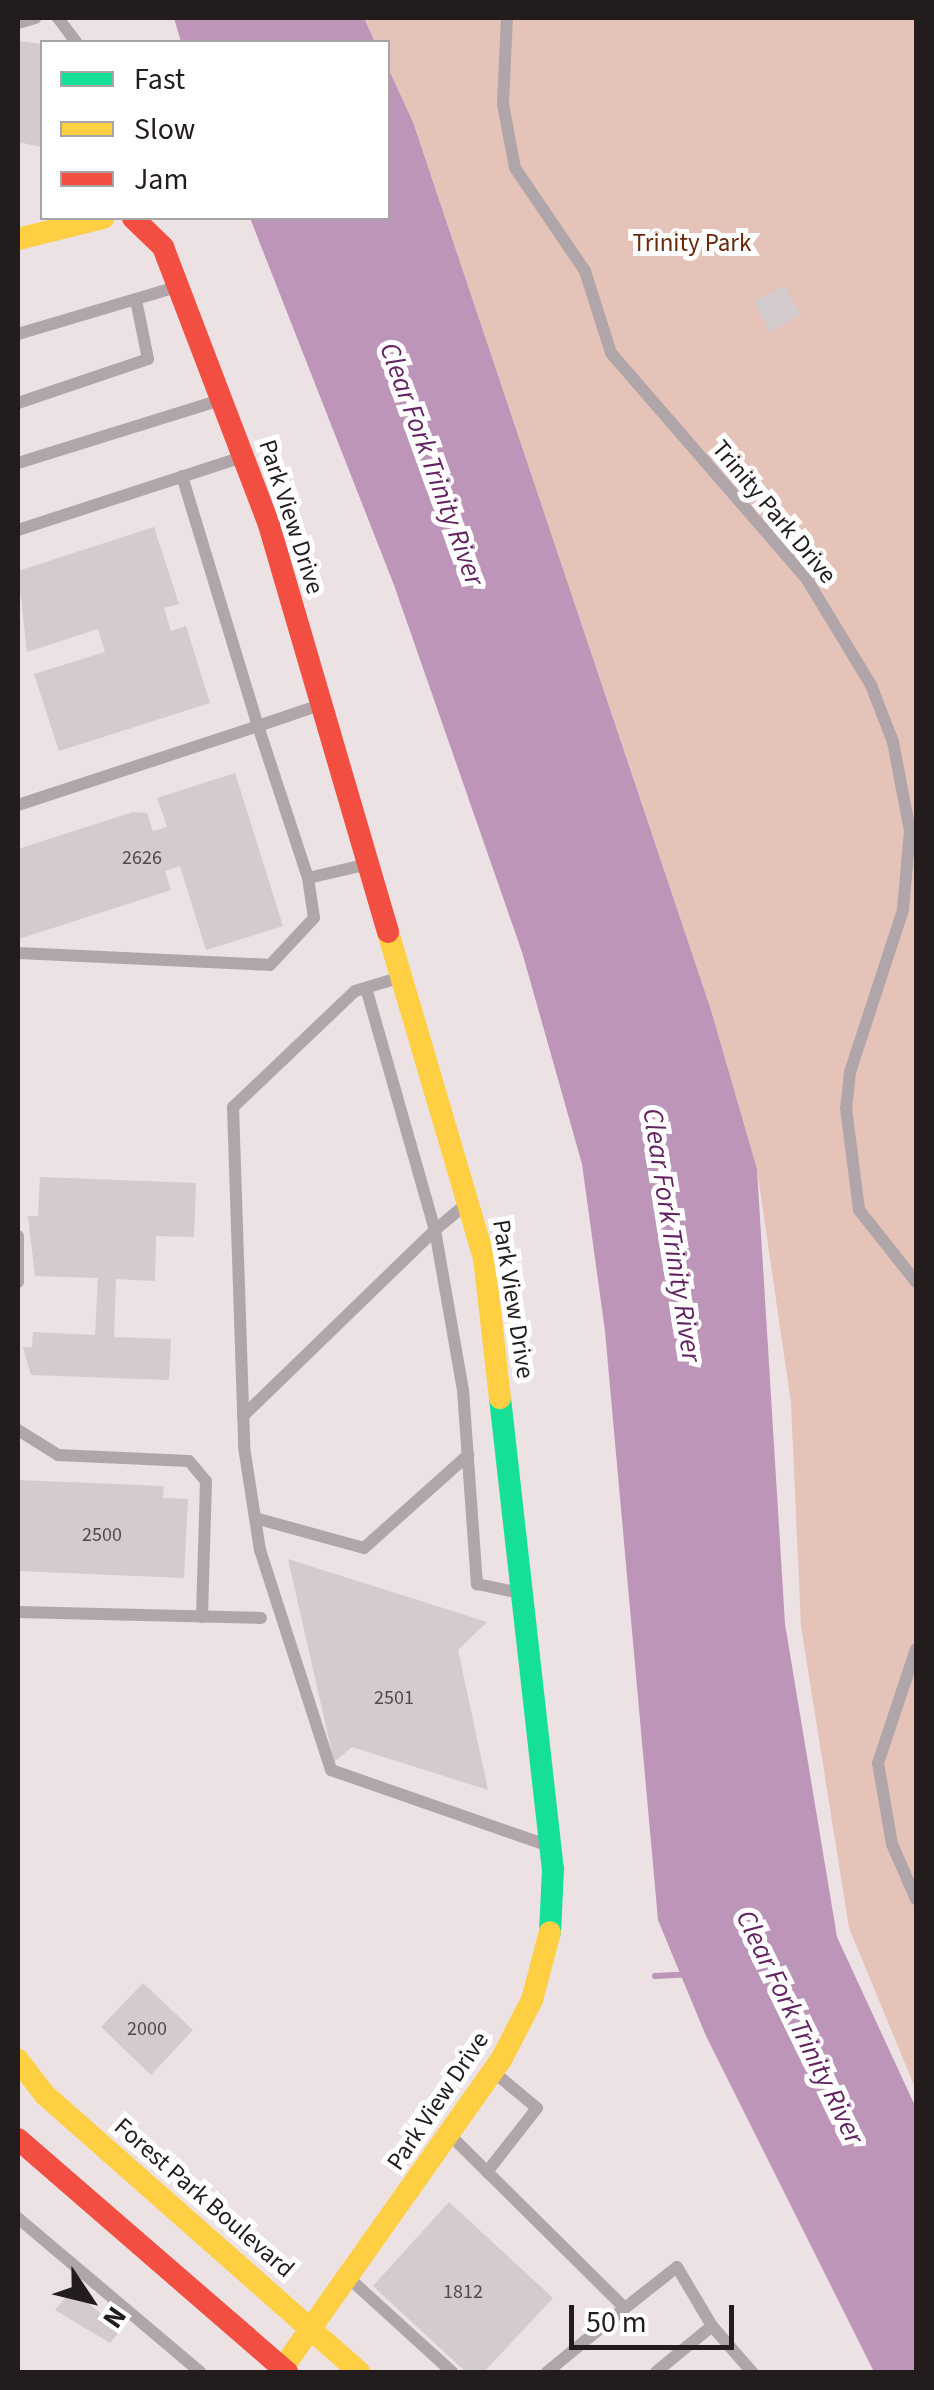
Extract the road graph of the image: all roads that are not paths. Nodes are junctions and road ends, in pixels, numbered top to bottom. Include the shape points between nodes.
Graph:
1 (35, 18) edge
2 (58, 18) edge
3 (507, 18) edge
4 (18, 22) edge
5 (74, 40) edge
6 (78, 220) edge
7 (136, 220) edge
8 (18, 239) edge
9 (180, 287) junction
10 (136, 300) junction
11 (18, 334) edge
12 (222, 399) junction
13 (18, 404) edge
14 (243, 456) junction
15 (18, 463) edge
16 (182, 476) junction
17 (18, 530) edge
18 (320, 705) junction
19 (258, 726) junction
20 (18, 805) edge
21 (366, 864) junction
22 (308, 878) junction
23 (18, 953) edge
24 (400, 978) junction
25 (366, 988) junction
26 (469, 1202) junction
27 (435, 1230) junction
28 (18, 1236) edge
29 (19, 1263) edge
30 (18, 1282) edge
31 (916, 1282) edge
32 (244, 1416) junction
33 (18, 1430) edge
34 (468, 1455) junction
35 (255, 1518) junction
36 (524, 1594) junction
37 (18, 1612) edge
38 (202, 1617) junction
39 (261, 1618) dead end
40 (916, 1649) edge
41 (551, 1847) junction
42 (916, 1899) edge
43 (18, 2060) edge
44 (494, 2072) junction
45 (45, 2095) junction
46 (18, 2120) edge
47 (452, 2137) junction
48 (18, 2139) edge
49 (487, 2172) junction
50 (18, 2218) edge
51 (347, 2276) junction
52 (625, 2308) junction
53 (712, 2326) junction
54 (312, 2329) junction
55 (285, 2370) edge
56 (200, 2372) edge
57 (359, 2372) edge
58 (452, 2372) edge
59 (548, 2372) edge
60 (656, 2372) edge
61 (752, 2372) edge

1 - 4 lane
2 - 5 lane
3 - 31 lane, Trinity Park Drive via 503,104 516,168 585,271 611,354 806,578 871,685 892,742 910,831 903,910 850,1072 847,1125 859,1210
6 - 8 street
7 - 9 street, Park View Drive via 156,236
9 - 10 lane
9 - 12 street, Park View Drive
10 - 11 lane
10 - 13 lane via 148,359
12 - 14 street, Park View Drive
12 - 15 lane
14 - 16 lane
14 - 18 street, Park View Drive
16 - 17 lane
16 - 19 lane
18 - 19 lane
18 - 21 street, Park View Drive
19 - 20 lane
19 - 22 lane
21 - 22 lane
21 - 24 street, Park View Drive
22 - 23 lane via 314,918 270,965
24 - 25 lane
24 - 26 street, Park View Drive
25 - 27 lane
25 - 32 lane via 233,1107
26 - 27 lane
26 - 36 street, Park View Drive via 484,1258
27 - 32 lane
27 - 34 lane
28 - 29 lane
29 - 30 lane
32 - 35 lane
33 - 38 lane via 58,1455 188,1461 206,1481
34 - 35 lane via 364,1548
34 - 36 lane via 477,1584
35 - 41 lane via 331,1770
36 - 41 street, Park View Drive
37 - 38 lane
38 - 39 lane
40 - 42 lane via 878,1763 892,1844
41 - 44 street, Park View Drive via 555,1913 532,2000
43 - 45 street, Forest Park Boulevard
44 - 47 street, Park View Drive
44 - 49 lane via 536,2108
45 - 46 street
45 - 54 street, Forest Park Boulevard
47 - 49 lane
47 - 51 street, Park View Drive
48 - 55 street
49 - 52 lane
50 - 56 lane
51 - 54 street, Park View Drive
51 - 58 lane
52 - 53 lane via 676,2267
52 - 59 lane
53 - 60 lane
53 - 61 lane
54 - 55 street, Park View Drive
54 - 57 street, Forest Park Boulevard

